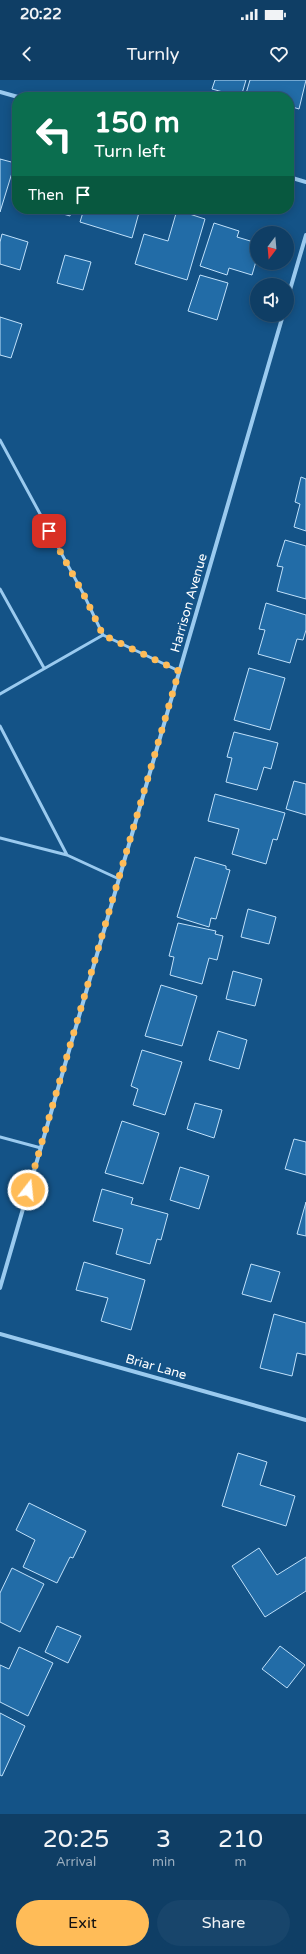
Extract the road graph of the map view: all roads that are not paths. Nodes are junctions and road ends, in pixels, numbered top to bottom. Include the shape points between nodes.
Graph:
1 (0, 92) edge
2 (12, 95) edge
3 (294, 178) edge
4 (306, 182) edge
5 (306, 235) edge
6 (293, 278) edge
7 (281, 322) edge
8 (0, 440) edge
9 (0, 589) edge
10 (103, 635) junction
11 (44, 668) junction
12 (179, 671) junction
13 (0, 694) edge
14 (0, 726) edge
15 (0, 838) edge
16 (67, 855) junction
17 (119, 879) junction
18 (0, 1136) edge
19 (41, 1148) junction
20 (0, 1288) edge
21 (0, 1334) edge
22 (306, 1420) edge

1 - 2 street
3 - 4 street
5 - 6 street
7 - 12 street, Harrison Avenue
8 - 10 lane
9 - 11 lane
10 - 11 lane
10 - 12 lane
11 - 13 lane
12 - 17 street, Harrison Avenue
14 - 16 lane
15 - 16 lane
16 - 17 lane
17 - 19 street, Harrison Avenue
18 - 19 lane
19 - 20 street, Harrison Avenue
21 - 22 street, Briar Lane

